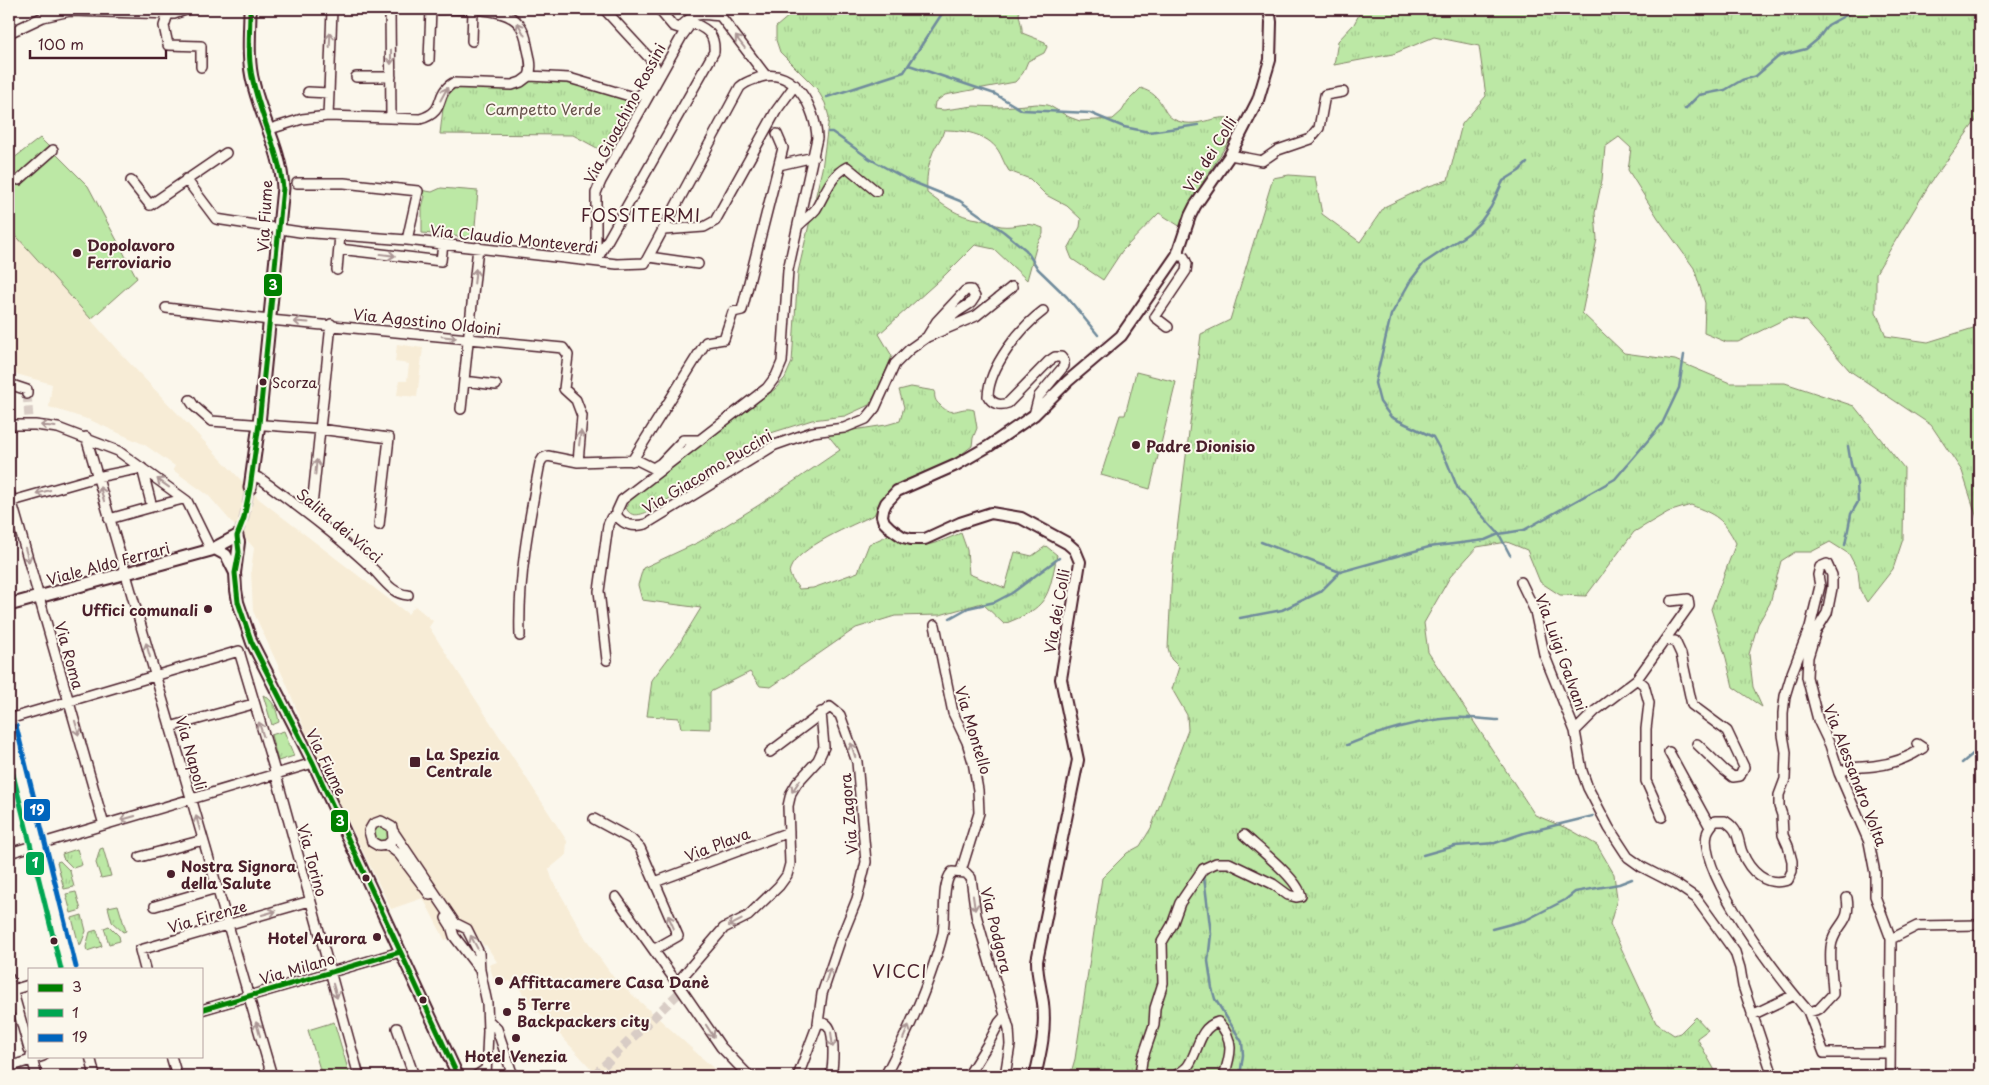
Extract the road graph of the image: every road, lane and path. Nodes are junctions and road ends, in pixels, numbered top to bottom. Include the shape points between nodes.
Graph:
1 (188, 9) edge
2 (250, 9) edge
3 (332, 9) edge
4 (390, 9) edge
5 (432, 9) edge
6 (604, 9) edge
7 (1269, 9) edge
8 (473, 10) junction
9 (717, 12) edge
10 (662, 13) dead end
11 (168, 14) junction
12 (9, 33) edge
13 (472, 41) dead end
14 (429, 60) dead end
15 (200, 67) dead end
16 (529, 76) junction
17 (766, 76) junction
18 (356, 77) dead end
19 (391, 77) junction
20 (795, 85) junction
21 (308, 92) dead end
22 (1343, 92) dead end
23 (329, 93) junction
24 (328, 116) junction
25 (391, 118) junction
26 (270, 129) junction
27 (777, 134) dead end
28 (53, 150) dead end
29 (226, 153) dead end
30 (1230, 155) junction
31 (814, 157) junction
32 (779, 165) junction
33 (186, 179) junction
34 (19, 180) dead end
35 (131, 181) dead end
36 (298, 183) dead end
37 (876, 191) dead end
38 (798, 226) junction
39 (280, 228) junction
40 (664, 230) junction
41 (340, 235) junction
42 (408, 240) junction
43 (443, 244) junction
44 (478, 247) junction
45 (339, 250) junction
46 (1177, 255) junction
47 (649, 257) junction
48 (596, 261) junction
49 (698, 264) dead end
50 (337, 270) dead end
51 (1012, 287) dead end
52 (166, 308) dead end
53 (1043, 311) dead end
54 (270, 320) junction
55 (331, 324) junction
56 (1168, 327) dead end
57 (927, 337) junction
58 (468, 340) junction
59 (464, 381) junction
60 (9, 384) edge
61 (496, 384) dead end
62 (27, 394) dead end
63 (190, 400) dead end
64 (461, 409) dead end
65 (1034, 415) junction
66 (259, 424) junction
67 (9, 425) edge
68 (319, 429) junction
69 (86, 437) junction
70 (700, 440) junction
71 (632, 461) junction
72 (578, 462) junction
73 (142, 468) junction
74 (252, 475) junction
75 (97, 477) junction
76 (250, 488) tunnel mouth
77 (10, 498) edge
78 (184, 499) junction
79 (152, 507) junction
80 (311, 516) junction
81 (616, 516) junction
82 (109, 519) junction
83 (379, 526) dead end
84 (237, 536) joint
85 (213, 550) junction
86 (235, 573) junction
87 (125, 574) junction
88 (1521, 582) dead end
89 (408, 596) dead end
90 (39, 597) junction
91 (1671, 601) dead end
92 (9, 605) edge
93 (935, 625) dead end
94 (520, 636) dead end
95 (1666, 640) junction
96 (608, 660) dead end
97 (155, 676) junction
98 (1637, 679) junction
99 (69, 702) junction
100 (253, 704) junction
101 (821, 712) junction
102 (9, 719) edge
103 (170, 727) junction
104 (9, 728) edge
105 (1576, 731) junction
106 (1697, 744) dead end
107 (1917, 744) dead end
108 (770, 752) dead end
109 (1669, 752) dead end
110 (313, 763) junction
111 (1839, 773) junction
112 (276, 776) junction
113 (191, 800) junction
114 (1662, 817) dead end
115 (594, 819) dead end
116 (104, 825) junction
117 (1710, 826) junction
118 (393, 831) junction
119 (789, 832) junction
120 (1244, 835) dead end
121 (203, 840) junction
122 (38, 844) junction
123 (387, 845) junction
124 (9, 853) edge
125 (140, 858) dead end
126 (961, 871) junction
127 (654, 882) junction
128 (217, 888) junction
129 (616, 896) dead end
130 (1847, 898) dead end
131 (310, 901) junction
132 (155, 906) dead end
133 (227, 924) junction
134 (1980, 925) edge
135 (457, 928) junction
136 (1891, 940) junction
137 (654, 949) junction
138 (400, 952) junction
139 (69, 968) edge
140 (145, 968) edge
141 (480, 970) junction
142 (330, 973) junction
143 (9, 978) edge
144 (28, 985) edge
145 (680, 986) junction
146 (10, 990) edge
147 (1794, 995) junction
148 (249, 997) junction
149 (202, 1010) edge
150 (1808, 1011) junction
151 (1752, 1015) junction
152 (1004, 1016) junction
153 (488, 1020) junction
154 (818, 1023) junction
155 (397, 1028) dead end
156 (28, 1045) edge
157 (1890, 1053) junction
158 (31, 1058) edge
159 (90, 1058) edge
160 (172, 1058) edge
161 (9, 1067) edge
162 (486, 1073) edge
163 (37, 1076) edge
164 (95, 1076) edge
165 (177, 1076) edge
166 (272, 1076) edge
167 (359, 1076) edge
168 (414, 1076) edge
169 (459, 1076) edge
170 (476, 1076) edge
171 (513, 1076) edge
172 (749, 1076) edge
173 (798, 1076) edge
174 (831, 1076) edge
175 (885, 1076) edge
176 (968, 1076) edge
177 (1005, 1076) edge
178 (1035, 1076) edge
179 (1140, 1076) edge
180 (1175, 1076) edge
181 (1224, 1076) edge
182 (1772, 1076) edge
183 (1890, 1076) edge

1 - 11 street
2 - 26 main road, Via Fiume via 252,82
23 -> 3 street
4 -> 19 street
5 - 8 street
5 - 14 street
6 - 16 street via 652,61 655,69 639,97 570,78
7 - 30 street, Via dei Colli via 1272,22 1270,60 1258,100
8 - 13 street
16 -> 8 street via 530,60 520,24 502,13
9 - 10 street via 700,13 679,28
17 -> 9 street
11 - 12 street via 70,11 42,17
11 - 15 street via 164,26 168,45 201,46
25 -> 16 street via 431,116 442,94 453,83 512,85
17 - 20 street via 778,77
17 - 40 street via 740,87
18 - 19 street
19 - 25 street
20 - 31 street, Via Giacomo Puccini via 806,97 815,122
20 - 40 street via 776,111 714,221 704,227
21 - 23 street
22 - 30 street via 1325,95 1319,128 1310,139 1278,150 1262,161
23 - 24 street
24 - 25 street
24 - 26 street via 302,119
26 - 39 main road, Via Fiume via 283,182
27 - 32 street via 783,148
28 - 34 street
29 - 33 street
30 - 46 street, Via dei Colli via 1194,206
31 - 32 street
31 - 38 street, Via Giacomo Puccini
32 - 71 street via 742,310 733,312 724,339 706,342
33 - 35 street via 150,205
33 - 39 street, Via Claudio Monteverdi via 216,219
36 - 42 street, Via Claudio Monteverdi via 344,183 418,190
37 - 38 street via 847,167 830,183 815,210
38 - 70 street, Via Giacomo Puccini via 788,270 779,370 767,388
39 - 41 street, Via Claudio Monteverdi
39 - 54 main road, Via Fiume
40 - 47 street
41 - 42 street, Via Claudio Monteverdi
41 - 45 street
42 - 43 street, Via Claudio Monteverdi
43 - 44 street, Via Claudio Monteverdi
45 -> 43 street via 441,262
44 - 48 street, Via Claudio Monteverdi
58 -> 44 street
45 - 50 street
46 - 56 street via 1184,257 1186,270 1155,317
46 - 65 street, Via dei Colli via 1121,336
47 - 48 street, Via Claudio Monteverdi via 645,263
47 - 49 street
48 - 48 street, Via Gioachino Rossini via 596,193 601,181 682,36 690,25 703,27 713,37 714,52
51 - 57 street, Via Giacomo Puccini via 976,316
52 - 54 street, Via Agostino Oldoini
53 - 65 street via 1027,324 1009,347 988,392 995,404 1008,403 1049,361 1061,357 1064,366 1039,396
55 -> 54 street, Via Agostino Oldoini
54 - 66 main road, Via Fiume
55 -> 58 street, Via Agostino Oldoini
55 - 68 street
57 - 57 street, Via Giacomo Puccini via 974,301 971,290 965,291
57 - 81 street, Via Giacomo Puccini via 895,364 876,408 866,419 844,428 812,432 775,445 646,524 632,526
58 - 59 street
72 -> 58 street, Via Agostino Oldoini via 582,413 564,387 568,355 564,349
59 - 61 street
59 - 64 street
60 - 62 street via 27,390
63 - 66 street via 211,421
65 - 178 street, Via dei Colli via 956,466 897,491 886,503 882,516 896,534 910,539 925,539 982,514 1007,515 1042,528 1078,554 1080,562 1061,678 1078,760 1039,943 1037,971 1044,1033
66 - 68 street
66 - 74 main road, Via Fiume
69 -> 67 street via 29,421
80 -> 68 street
68 - 83 street via 389,438
69 - 73 street via 118,451
69 - 75 street, Via Napoli
70 - 71 street via 683,440 653,468 637,460
70 - 81 street, Via Giacomo Puccini via 622,500
71 - 72 street
72 - 94 street via 545,457 540,463 522,567
73 - 75 street
78 -> 73 street
73 - 79 street
74 - 76 main road, Via Fiume
74 - 80 street, Salita dei Vicci
75 -> 77 street
82 -> 75 street, Via Napoli
77 -> 90 street, Via Roma
78 - 79 street
78 - 85 street
79 - 82 street
80 - 89 street, Salita dei Vicci via 398,594
81 - 96 street via 608,525 599,591
82 - 87 street, Via Napoli
84 - 85 main road, Viale Aldo Ferrari
84 - 86 street, Via Fiume via 239,552
85 - 86 street via 226,555
85 - 87 main road, Viale Aldo Ferrari
86 - 110 street, Via Fiume via 238,602 252,643
87 - 90 main road, Viale Aldo Ferrari
97 -> 87 street, Via Napoli
88 - 105 street, Via Luigi Galvani via 1535,611 1544,654
90 - 92 main road, Viale Aldo Ferrari
90 - 99 street, Via Roma
91 - 95 street, Via Luigi Galvani via 1688,598 1689,606
93 - 126 street, Via Montello via 953,713 967,742 978,790 979,813
95 - 98 street, Via Luigi Galvani
95 - 106 street via 1675,641 1681,654 1692,704 1727,731 1744,767 1740,776 1733,777
97 - 99 street
97 - 100 street, Via Torino via 239,651
97 - 103 street, Via Napoli
98 - 105 street, Via Luigi Galvani via 1595,711
98 - 114 street via 1644,685 1649,703 1646,782
99 - 102 street
99 -> 116 street, Via Roma
100 - 103 street
112 -> 100 street, Via Torino
101 - 108 street
101 -> 119 street via 824,747 818,760 791,793
154 -> 101 street, Via Zagora via 822,994 857,899 866,862 857,762 840,715 830,707
103 - 113 street, Via Napoli
104 - 122 street
105 - 151 street, Via Luigi Galvani via 1582,771 1609,828 1628,858 1696,898 1735,952
107 - 111 street via 1923,748 1908,757 1874,766 1850,766
109 - 117 street
110 - 112 street
110 - 138 street, Via Fiume
111 - 117 street, Via Alessandro Volta via 1818,720 1807,677 1808,657 1816,631 1827,613 1832,588 1832,575 1827,564 1820,568 1820,586 1810,627 1785,696 1785,779 1779,806 1783,835 1792,861 1788,880 1769,882 1758,875 1742,852 1735,830 1725,821 1715,821
111 - 136 street, Via Alessandro Volta via 1869,842 1875,872 1875,896
112 - 113 street
112 - 131 street, Via Torino
113 -> 116 street
121 -> 113 street, Via Napoli
115 - 127 street via 636,843
116 - 122 street
117 - 147 street via 1708,854 1722,889 1742,923
118 - 123 street via 393,839
118 - 123 street via 389,824 381,821 373,824 369,831 375,845
118 - 135 street
119 - 127 street, Via Plava
119 -> 145 street via 790,864 779,886 748,916 724,928
120 - 179 street via 1289,877 1301,896 1288,895 1273,884 1229,863 1216,863 1203,869 1180,903 1162,942 1163,983
121 - 125 street
121 - 128 street, Via Napoli
122 - 124 street
122 - 139 street
123 - 135 street via 399,854
126 -> 152 street, Via Podgora via 971,878 976,915
175 -> 126 street via 932,970 943,930 947,879 952,872
137 -> 127 street via 678,936
128 - 132 street
128 - 133 street, Via Napoli
129 - 137 street
130 - 150 street via 1849,910 1832,943 1833,994 1819,1009
133 -> 131 street, Via Firenze
131 - 142 street, Via Torino
133 - 140 street, Via Firenze via 140,950
133 - 148 street, Via Napoli
134 - 136 street via 1917,926
135 - 141 street via 454,936
141 -> 135 street via 478,949 467,929
136 - 157 street, Via Alessandro Volta
137 - 145 street
138 - 142 street, Via Milano
138 - 169 street, Via Fiume
141 - 153 street
142 - 148 street, Via Milano
142 -> 167 street, Via Torino
143 - 146 street
144 - 146 street
145 -> 172 street via 721,1047
146 - 156 street
147 - 150 street
147 - 151 street
148 - 149 street, Via Milano
166 -> 148 street, Via Napoli
150 - 157 street via 1824,1053
151 - 182 street, Via Luigi Galvani
152 - 176 street
152 - 177 street, Via Podgora via 1010,1045
153 - 162 street
153 - 171 street via 498,1029
154 - 173 street
154 -> 174 street via 830,1028 834,1060
155 - 168 street
157 - 183 street, Via Alessandro Volta
158 - 161 street
158 - 163 street
159 - 164 street
160 - 165 street
162 - 170 street
180 - 181 street via 1187,1068 1204,1031 1218,1022 1226,1031 1231,1047

